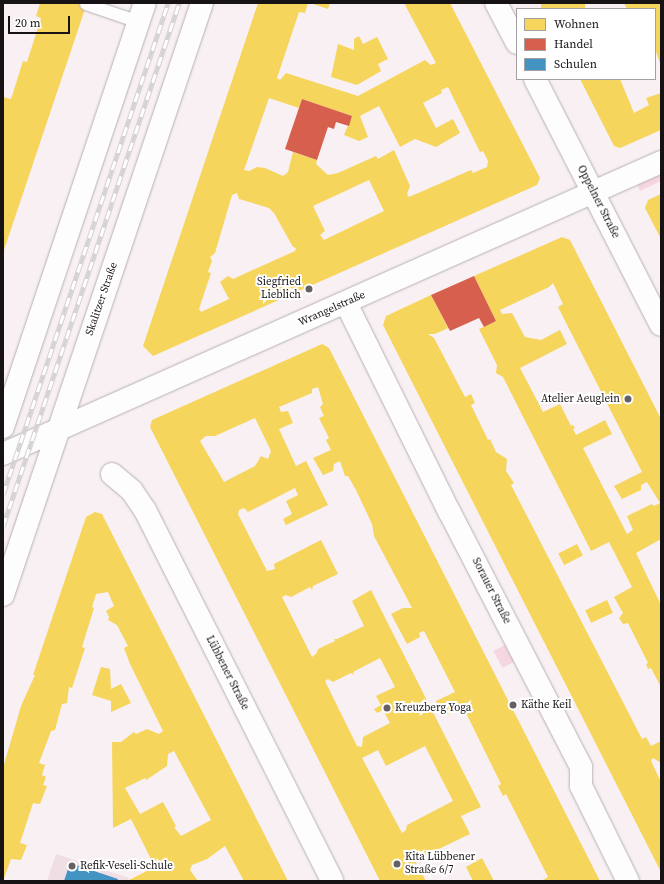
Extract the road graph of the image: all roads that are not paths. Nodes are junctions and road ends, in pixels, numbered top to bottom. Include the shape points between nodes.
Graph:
1 (202, 3) edge
2 (496, 3) edge
3 (86, 4) dead end
4 (142, 13) edge
5 (516, 41) edge
6 (537, 80) edge
7 (661, 162) edge
8 (594, 192) junction
9 (346, 303) junction
10 (661, 326) edge
11 (3, 427) edge
12 (59, 430) junction
13 (3, 454) edge
14 (112, 474) dead end
15 (3, 595) edge
16 (332, 881) edge
17 (628, 881) edge

1 - 12 street, Skalitzer Straße
2 - 5 street
3 - 4 lane
4 - 11 street
6 - 8 street, Oppelner Straße
7 - 8 street, Wrangelstraße
8 - 9 street, Wrangelstraße
8 - 10 street, Oppelner Straße
9 - 12 street, Wrangelstraße
9 - 17 street, Sorauer Straße via 450,513 581,767 581,786
12 - 13 street, Wrangelstraße
12 - 15 street, Skalitzer Straße
14 - 16 street, Lübbener Straße via 132,491 145,510

